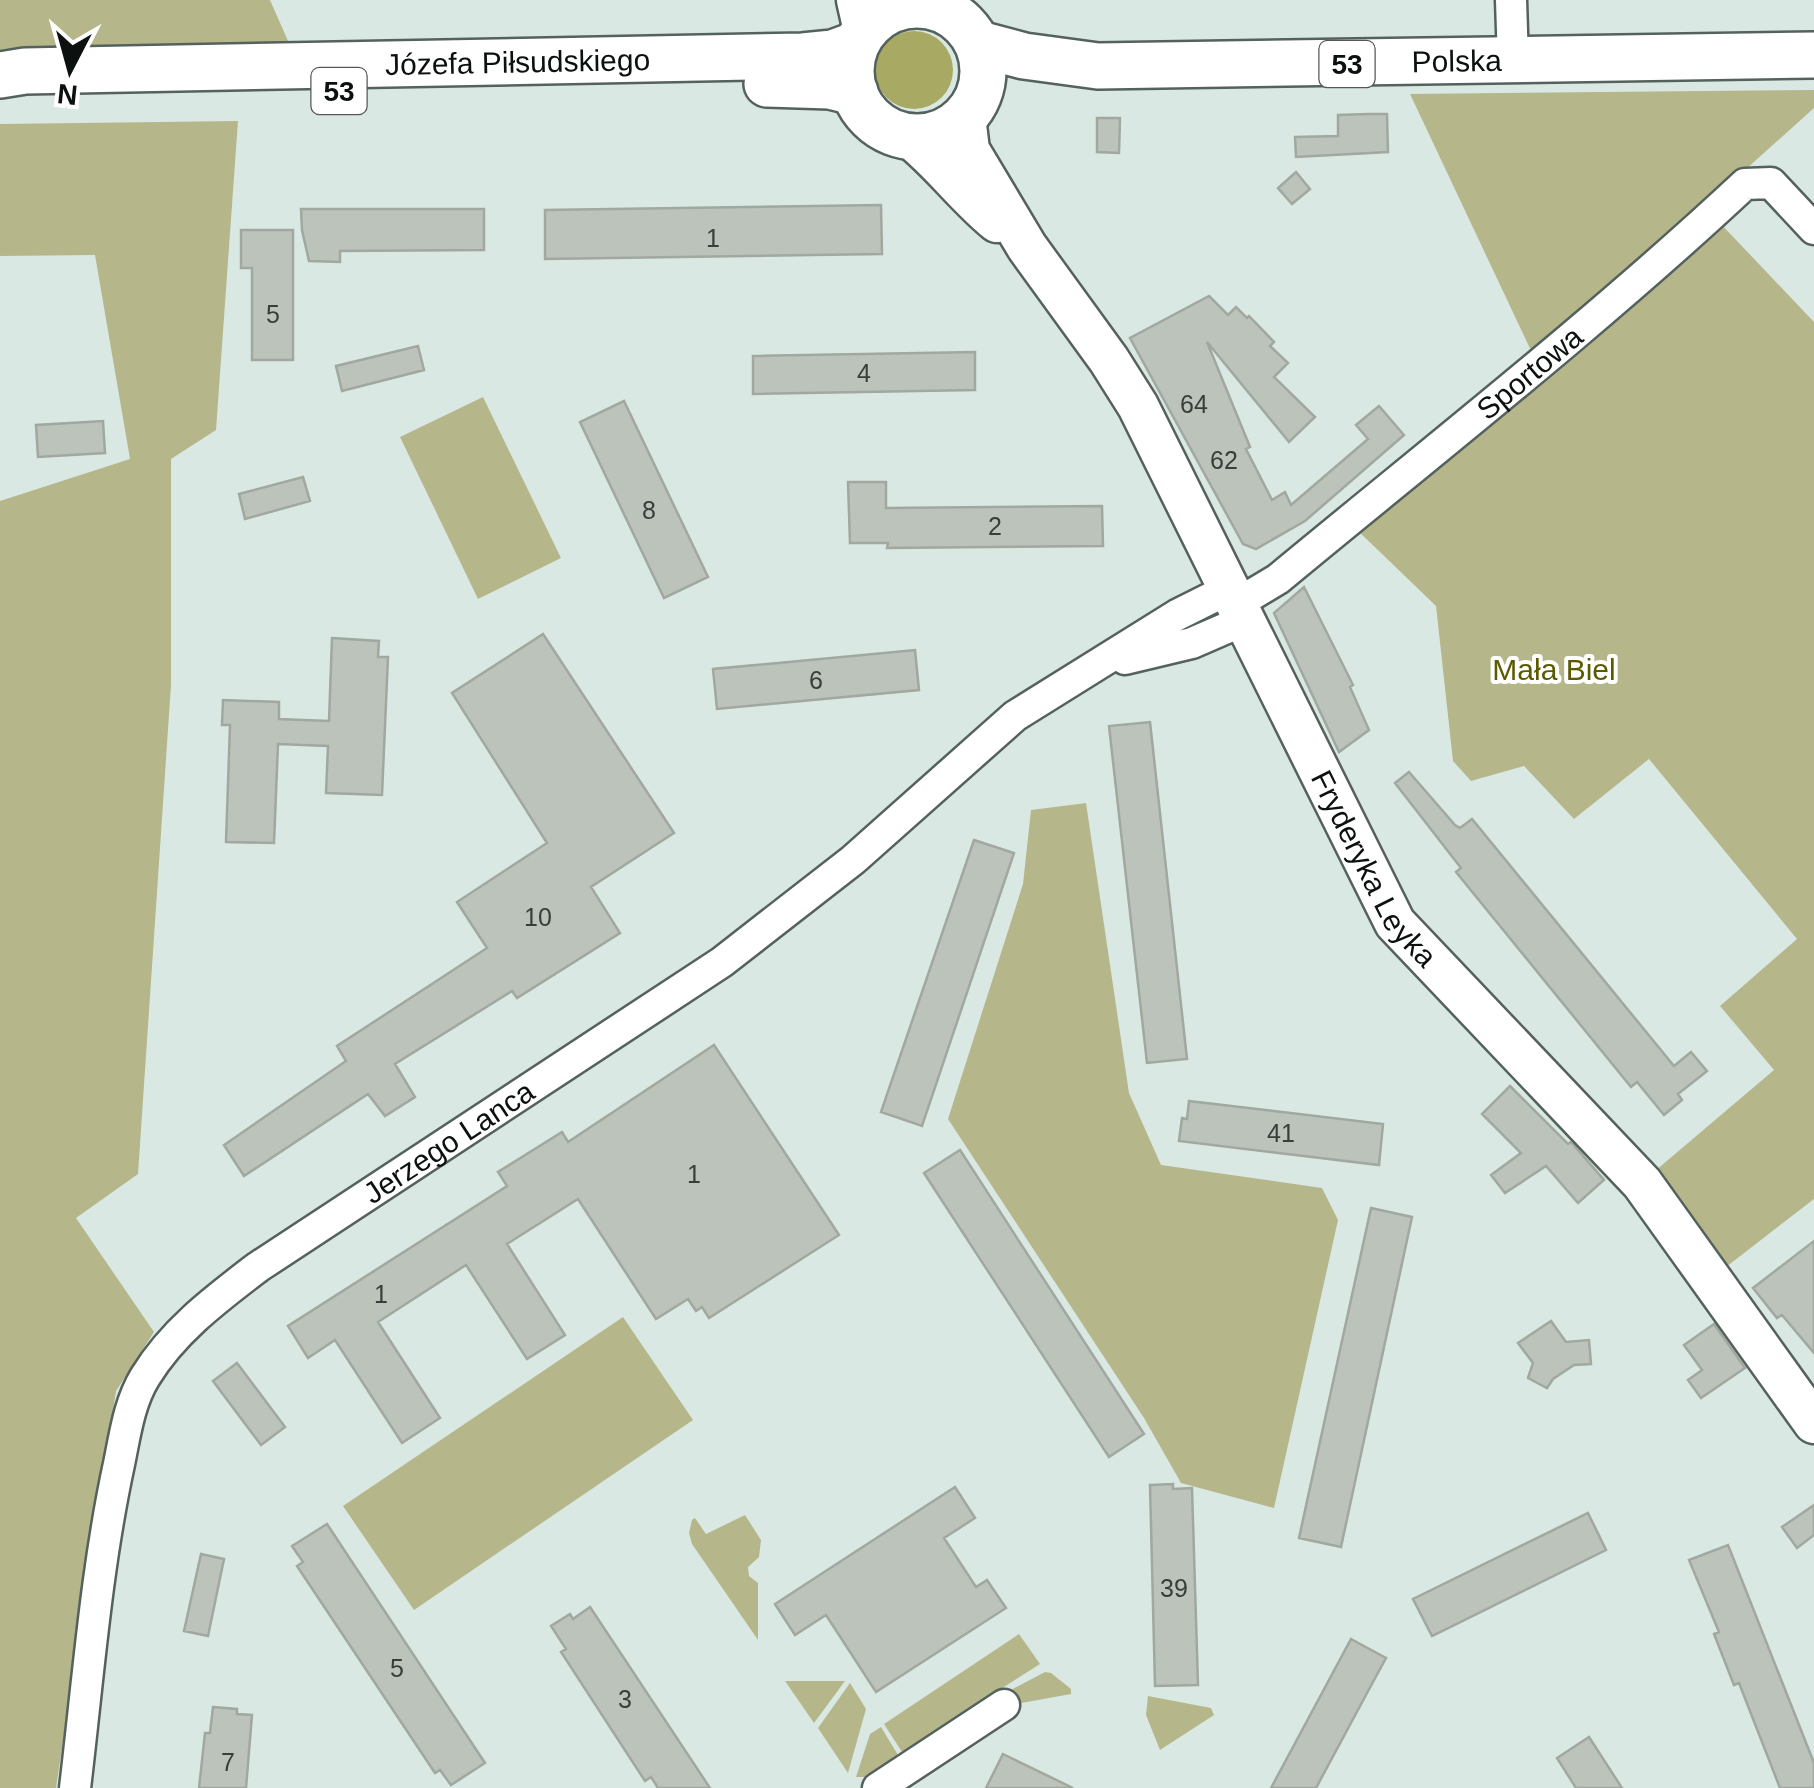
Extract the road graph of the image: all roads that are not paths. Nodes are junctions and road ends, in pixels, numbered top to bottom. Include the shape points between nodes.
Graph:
1 (1511, 0) edge
2 (914, 2) edge
3 (859, 25) edge
4 (979, 44) junction
5 (1814, 56) edge
6 (1513, 62) junction
7 (1098, 66) junction
8 (0, 75) edge
9 (855, 92) junction
10 (0, 94) edge
11 (973, 103) junction
12 (909, 137) junction
13 (1814, 229) edge
14 (1027, 247) junction
15 (1238, 604) junction
16 (1814, 1423) edge
17 (1004, 1706) dead end
18 (75, 1788) edge
19 (878, 1788) edge

1 - 6 street
2 - 3 main road, 53
2 - 4 main road, 53 via 952,14
3 - 8 main road, Józefa Piłsudskiego / 53 via 833,53 803,56
3 - 9 main road
4 - 7 main road, Polska / 53
4 - 11 main road via 984,75
5 - 6 main road, Polska / 53
6 - 7 main road, Polska / 53
7 - 11 main road, Polska / 53
9 - 10 main road, Józefa Piłsudskiego / 53 via 802,83
9 - 12 main road via 880,126
11 - 12 main road, 53 via 940,134
11 - 14 street, Fryderyka Leyka via 969,150
12 - 14 street, Fryderyka Leyka
13 - 15 street, Sportowa via 1772,183 1745,184 1570,338 1278,579
14 - 15 street, Fryderyka Leyka via 1138,406
15 - 16 street, Fryderyka Leyka via 1394,923 1642,1182
15 - 18 street, Jerzego Lanca via 1177,615 1015,716 853,860 722,962 258,1267 176,1336 144,1379 128,1423 112,1497
17 - 19 street

